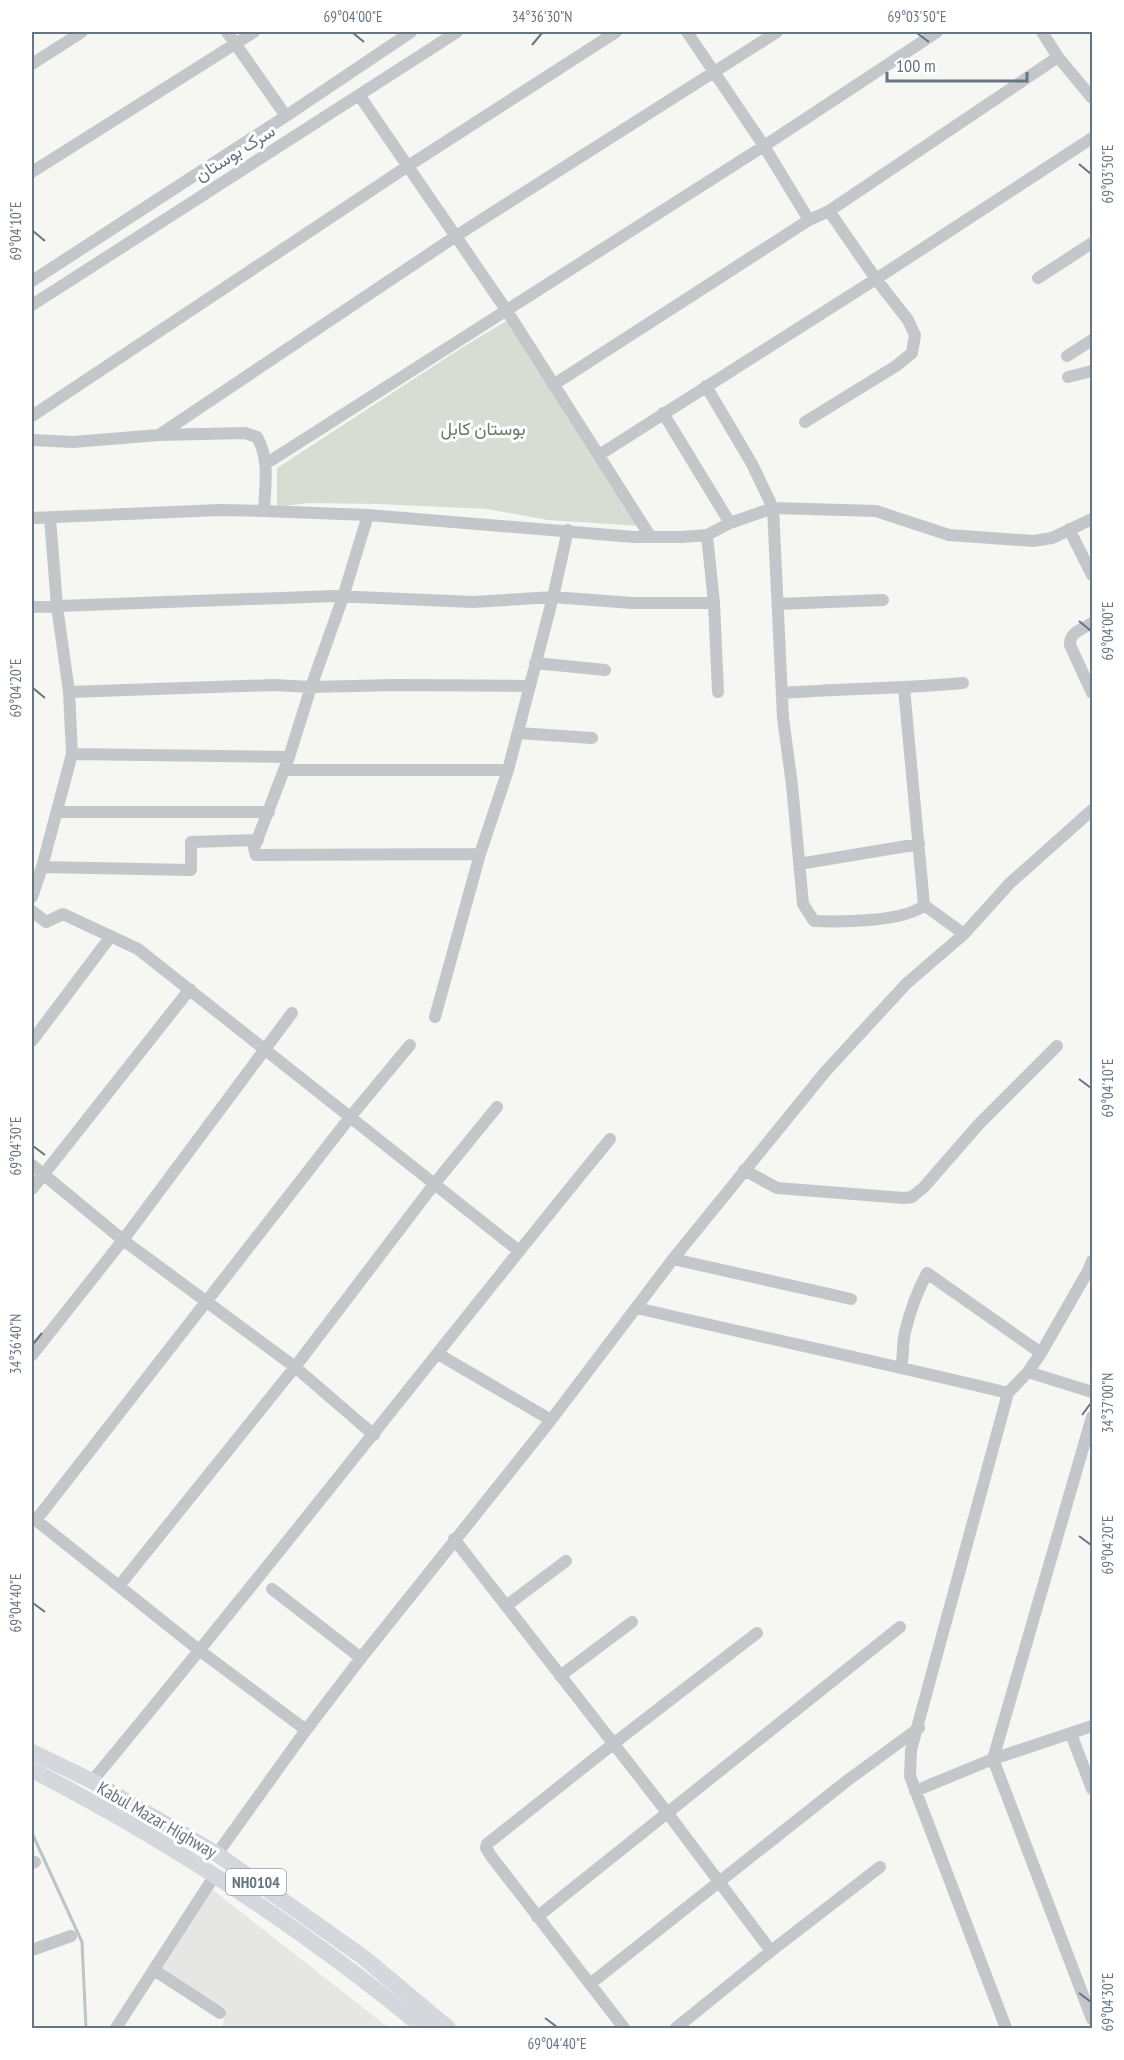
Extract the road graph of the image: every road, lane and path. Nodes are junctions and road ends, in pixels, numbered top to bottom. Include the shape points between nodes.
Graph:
1 (82, 32) edge
2 (227, 32) edge
3 (254, 32) edge
4 (457, 32) edge
5 (616, 32) edge
6 (687, 32) edge
7 (777, 32) edge
8 (937, 32) edge
9 (1042, 32) edge
10 (405, 33) edge
11 (235, 44) junction
12 (1058, 57) junction
13 (32, 64) edge
14 (364, 64) junction
15 (714, 71) junction
16 (376, 84) junction
17 (1090, 90) edge
18 (359, 95) junction
19 (286, 116) junction
20 (1092, 138) edge
21 (764, 146) junction
22 (408, 166) junction
23 (32, 172) edge
24 (829, 211) junction
25 (809, 220) junction
26 (456, 237) junction
27 (1092, 243) edge
28 (1038, 278) dead end
29 (876, 279) junction
30 (32, 280) edge
31 (32, 305) edge
32 (507, 311) junction
33 (1092, 340) edge
34 (1067, 356) dead end
35 (1092, 371) edge
36 (1068, 377) dead end
37 (553, 385) junction
38 (706, 386) junction
39 (663, 413) junction
40 (32, 416) edge
41 (805, 422) dead end
42 (159, 435) junction
43 (32, 440) edge
44 (599, 455) junction
45 (267, 463) junction
46 (773, 508) junction
47 (264, 511) junction
48 (368, 515) junction
49 (32, 518) edge
50 (50, 518) junction
51 (1092, 519) edge
52 (730, 523) junction
53 (1069, 529) junction
54 (568, 530) junction
55 (707, 534) junction
56 (650, 536) junction
57 (1092, 575) edge
58 (343, 597) junction
59 (553, 597) junction
60 (883, 600) dead end
61 (714, 603) junction
62 (778, 604) junction
63 (57, 606) junction
64 (32, 607) edge
65 (1092, 623) edge
66 (536, 663) junction
67 (605, 670) dead end
68 (963, 683) dead end
69 (529, 686) junction
70 (311, 687) junction
71 (904, 688) junction
72 (69, 692) junction
73 (718, 692) dead end
74 (782, 693) junction
75 (1092, 693) edge
76 (518, 732) junction
77 (592, 738) dead end
78 (72, 754) junction
79 (289, 757) junction
80 (284, 770) junction
81 (508, 770) junction
82 (1092, 810) edge
83 (58, 812) junction
84 (268, 812) junction
85 (258, 840) junction
86 (919, 844) junction
87 (480, 854) junction
88 (799, 864) junction
89 (42, 867) junction
90 (32, 897) edge
91 (924, 904) junction
92 (32, 911) edge
93 (964, 934) junction
94 (111, 936) junction
95 (190, 989) junction
96 (292, 1013) dead end
97 (435, 1017) dead end
98 (32, 1041) edge
99 (410, 1044) dead end
100 (1057, 1046) dead end
101 (265, 1050) junction
102 (497, 1107) dead end
103 (351, 1116) junction
104 (610, 1139) dead end
105 (32, 1165) edge
106 (744, 1170) junction
107 (44, 1173) junction
108 (435, 1183) junction
109 (32, 1189) edge
110 (123, 1240) junction
111 (519, 1251) junction
112 (673, 1259) junction
113 (1092, 1261) edge
114 (851, 1299) dead end
115 (206, 1301) junction
116 (637, 1308) junction
117 (1041, 1353) junction
118 (438, 1354) junction
119 (32, 1355) edge
120 (295, 1367) junction
121 (900, 1367) junction
122 (1028, 1372) junction
123 (1008, 1392) junction
124 (1092, 1392) edge
125 (1092, 1417) edge
126 (551, 1420) junction
127 (374, 1435) junction
128 (34, 1519) edge
129 (454, 1539) junction
130 (566, 1561) dead end
131 (119, 1586) junction
132 (272, 1589) dead end
133 (506, 1606) junction
134 (632, 1622) dead end
135 (900, 1627) dead end
136 (757, 1634) dead end
137 (199, 1650) junction
138 (361, 1658) junction
139 (560, 1676) junction
140 (1092, 1726) edge
141 (919, 1728) junction
142 (306, 1730) junction
143 (1071, 1734) junction
144 (613, 1744) junction
145 (993, 1759) junction
146 (37, 1764) edge
147 (97, 1785) junction
148 (1092, 1789) edge
149 (915, 1791) junction
150 (93, 1803) junction
151 (666, 1811) junction
152 (211, 1851) junction
153 (195, 1862) junction
154 (880, 1867) dead end
155 (215, 1875) junction
156 (718, 1882) junction
157 (537, 1917) junction
158 (71, 1936) dead end
159 (32, 1950) edge
160 (771, 1951) junction
161 (154, 1970) junction
162 (590, 1984) junction
163 (220, 2013) dead end
164 (1092, 2019) edge
165 (434, 2026) edge
166 (116, 2028) edge
167 (624, 2028) edge
168 (676, 2028) edge
169 (1006, 2028) edge

1 - 13 street
2 - 11 street
3 - 11 street
4 - 16 street, سرک بوستان
5 - 22 street
6 - 15 street
7 - 15 street
8 - 21 street
9 - 12 street
10 - 14 street, سرک بوستان
11 - 19 street
11 - 23 street
12 - 17 street
12 - 24 street
14 - 16 street
14 - 19 street, سرک بوستان
15 - 21 street
15 - 26 street
16 - 18 street, سرک بوستان
18 - 22 street
18 - 31 street, سرک بوستان
19 - 30 street, سرک بوستان
20 - 29 street
21 - 25 street
21 - 32 street
22 - 26 street
22 - 40 street
24 - 25 street
24 - 29 street
25 - 37 street
26 - 32 street
26 - 42 street
27 - 28 street
29 - 38 street
29 - 41 street via 908,320 915,335 912,353
32 - 37 street
32 - 45 street
33 - 34 street
35 - 36 street
37 - 44 street
38 - 39 street
38 - 46 street
39 - 44 street
39 - 52 street
42 - 43 street via 73,442
42 - 45 street via 245,433 257,437
44 - 56 street
45 - 47 street
46 - 52 street
46 - 53 street via 876,511 949,535 1033,541 1052,538
46 - 62 street
47 - 48 street
47 - 50 street
48 - 54 street
48 - 58 street
49 - 50 street
50 - 63 street
51 - 53 street
52 - 55 street
53 - 57 street
54 - 56 street
54 - 59 street
55 - 56 street
55 - 61 street
58 - 59 street via 473,602
58 - 63 street
58 - 70 street
59 - 61 street via 632,603
59 - 66 street
60 - 62 street
61 - 73 street
62 - 74 street
63 - 64 street
63 - 72 street
65 - 75 street via 1073,634 1070,645
66 - 67 street
66 - 69 street
68 - 71 street
69 - 70 street
69 - 76 street
70 - 72 street via 274,684
70 - 79 street
71 - 74 street
71 - 86 street
72 - 78 street
74 - 88 street
76 - 77 street
76 - 81 street
78 - 79 street
78 - 83 street
79 - 80 street
80 - 81 street
80 - 84 street
81 - 87 street
82 - 93 street via 1010,883
83 - 84 street
83 - 89 street
84 - 85 street
85 - 87 street via 256,855
85 - 89 street via 191,842 191,870
86 - 88 street
86 - 91 street
87 - 97 street
88 - 91 street via 803,904 814,921 880,918 913,912
89 - 90 street
91 - 93 street
92 - 94 street via 46,922 63,914
93 - 106 street via 906,984 825,1072
94 - 95 street via 138,949
94 - 98 street
95 - 101 street
95 - 107 street
96 - 101 street
99 - 103 street
100 - 106 street via 912,1197 777,1188
101 - 103 street
101 - 110 street
102 - 108 street
103 - 108 street
103 - 115 street
104 - 111 street
105 - 107 street
106 - 112 street
107 - 109 street
107 - 110 street
108 - 111 street
108 - 120 street
110 - 115 street
110 - 119 street
111 - 118 street
112 - 114 street
112 - 116 street
113 - 117 street
115 - 120 street
115 - 128 street
116 - 121 street
116 - 126 street
117 - 121 street via 927,1273 916,1293
117 - 122 street
118 - 126 street
118 - 127 street
120 - 127 street
120 - 131 street
121 - 123 street
122 - 123 street
122 - 124 street
123 - 141 street
125 - 145 street
126 - 129 street
127 - 137 street
128 - 131 street
129 - 133 street
129 - 138 street
130 - 133 street
131 - 137 street
132 - 138 street
133 - 139 street
134 - 139 street
135 - 151 street
136 - 144 street
137 - 142 street
137 - 147 street
138 - 142 street
139 - 144 street
140 - 143 street
141 - 149 street via 911,1750 910,1776
141 - 156 street
142 - 152 street
143 - 145 street
143 - 148 street
144 - 151 street
144 - 157 street via 487,1844 486,1848
145 - 149 street
145 - 164 street
146 - 147 highway, Kabul Mazar Highway / NH0104
146 - 150 highway, Kabul Mazar Highway / NH0104
147 - 150 highway
147 - 152 highway, Kabul Mazar Highway / NH0104
149 - 169 street
150 - 153 highway, Kabul Mazar Highway / NH0104
151 - 156 street
151 - 157 street
152 - 153 highway
152 - 165 highway, Kabul Mazar Highway / NH0104 via 363,1957
153 - 155 highway, Kabul Mazar Highway / NH0104
154 - 160 street
155 - 161 street
155 - 165 highway, Kabul Mazar Highway / NH0104
156 - 160 street
156 - 162 street
157 - 162 street
158 - 159 street
160 - 168 street
161 - 163 street
161 - 166 street
162 - 167 street

